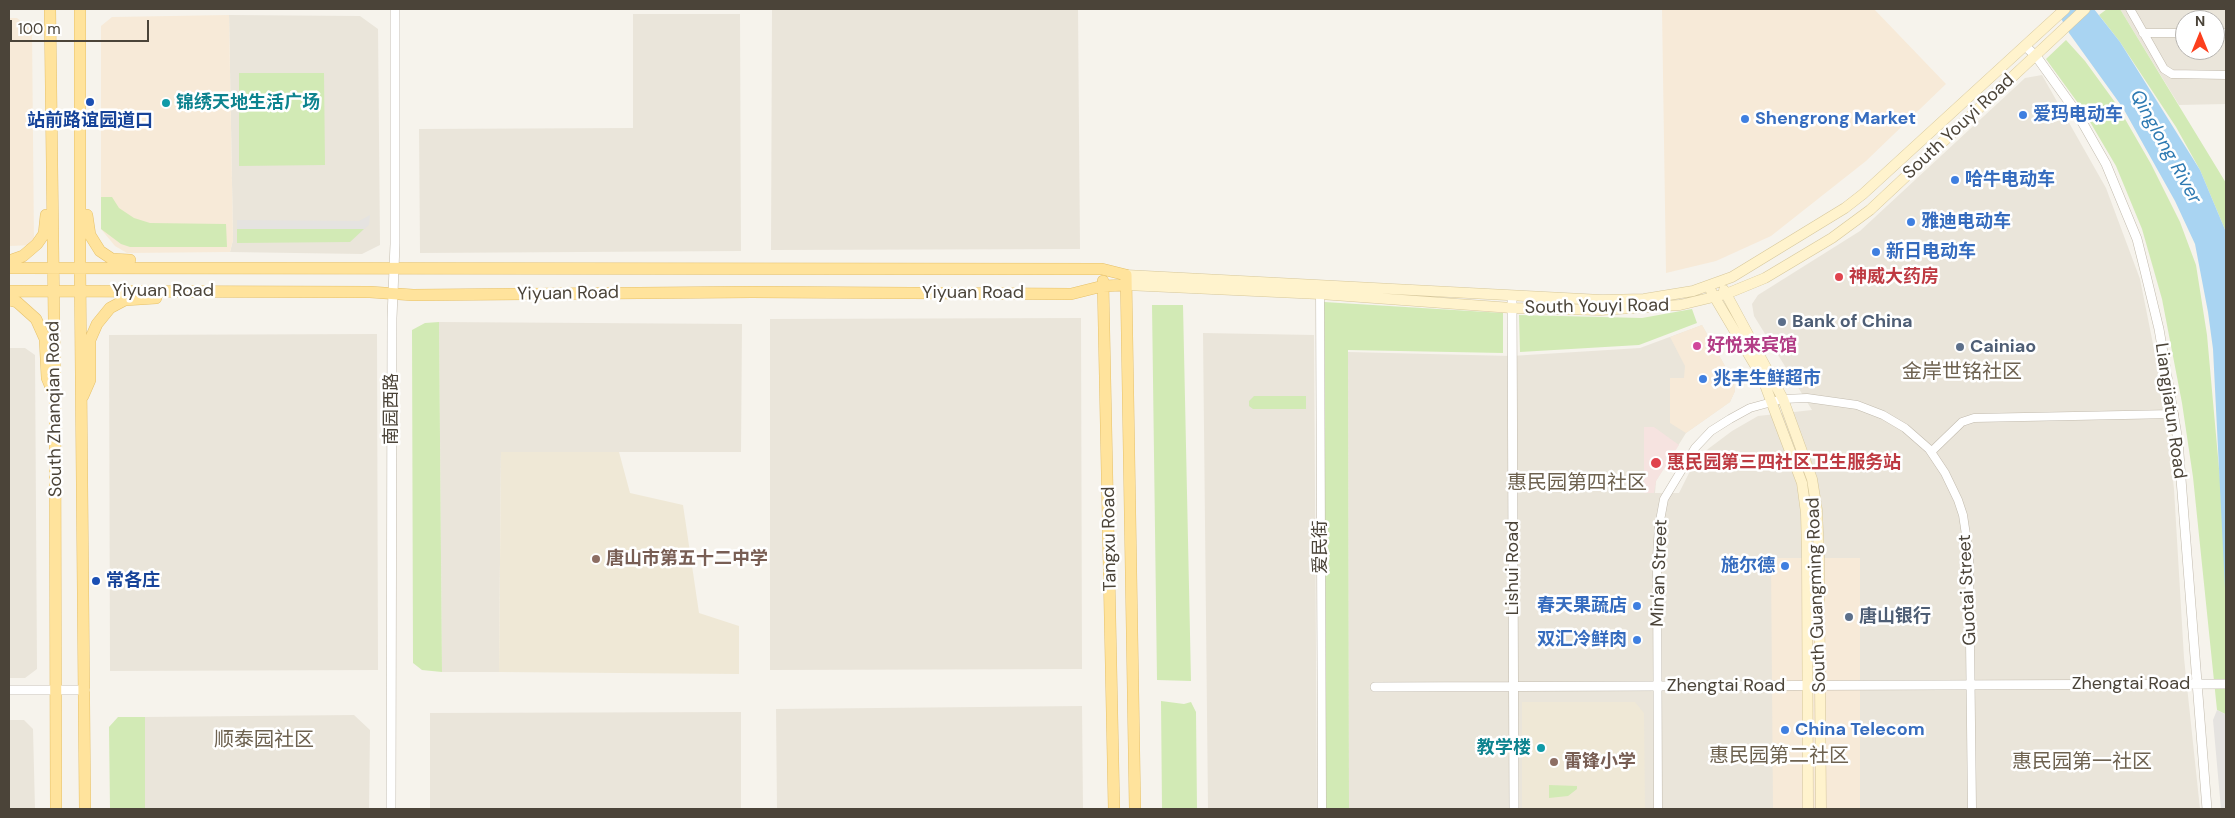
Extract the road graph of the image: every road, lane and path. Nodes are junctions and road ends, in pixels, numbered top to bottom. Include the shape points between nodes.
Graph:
1 (50, 9) edge
2 (80, 9) edge
3 (395, 9) edge
4 (2065, 9) edge
5 (2085, 9) edge
6 (2130, 9) edge
7 (2143, 33) junction
8 (2175, 33) edge
9 (2025, 46) junction
10 (2036, 56) junction
11 (2226, 75) edge
12 (52, 174) junction
13 (80, 175) junction
14 (9, 261) edge
15 (80, 266) junction
16 (53, 267) junction
17 (184, 267) junction
18 (9, 268) edge
19 (395, 269) junction
20 (1102, 269) junction
21 (1126, 280) junction
22 (1720, 282) junction
23 (1103, 286) junction
24 (1708, 286) junction
25 (1320, 289) junction
26 (9, 291) edge
27 (53, 291) junction
28 (183, 291) junction
29 (80, 292) junction
30 (394, 294) junction
31 (1726, 294) junction
32 (1512, 296) junction
33 (1715, 297) junction
34 (9, 300) edge
35 (1512, 308) junction
36 (56, 399) junction
37 (82, 400) junction
38 (1778, 400) junction
39 (2174, 414) junction
40 (1930, 452) junction
41 (1971, 684) junction
42 (2196, 684) junction
43 (2223, 684) edge
44 (1513, 686) junction
45 (1658, 686) junction
46 (1807, 686) junction
47 (1821, 686) junction
48 (1375, 687) dead end
49 (9, 690) edge
50 (56, 690) junction
51 (85, 690) junction
52 (56, 809) edge
53 (85, 809) edge
54 (391, 809) edge
55 (1114, 809) edge
56 (1135, 809) edge
57 (1322, 809) edge
58 (1514, 809) edge
59 (1658, 809) edge
60 (1808, 809) edge
61 (1821, 809) edge
62 (1972, 809) edge
63 (2207, 809) edge

1 - 12 main road, South Zhanqian Road
2 - 13 main road, South Zhanqian Road
3 - 19 street, 南园西路
4 - 9 main road, South Youyi Road
5 - 10 main road, South Youyi Road
6 - 7 street
7 - 8 street
7 - 11 street via 2164,69 2172,74
9 - 10 street, Liangjiatun Road
9 - 22 main road, South Youyi Road via 1845,208
10 - 31 main road, South Youyi Road via 1858,219 1765,278
10 - 39 street, Liangjiatun Road via 2077,113 2106,164 2127,212 2159,329
12 - 14 main road via 46,194 44,234 23,256
12 - 16 main road, South Zhanqian Road
13 - 15 main road, South Zhanqian Road
13 - 17 main road via 87,195 87,227 100,251 112,259
15 - 16 main road, Yiyuan Road
15 - 17 main road, Yiyuan Road
15 - 29 main road, South Zhanqian Road
16 - 18 main road, Yiyuan Road
16 - 27 main road, South Zhanqian Road
17 - 19 main road, Yiyuan Road
19 - 20 main road, Yiyuan Road
19 - 30 street, 南园西路
20 - 21 main road, Yiyuan Road
20 - 23 main road, Tangxu Road
21 - 23 main road, Yiyuan Road
21 - 25 main road, South Youyi Road
21 - 56 main road, Tangxu Road
22 - 24 main road, South Youyi Road
22 - 31 main road, South Guangming Road
23 - 30 main road, Yiyuan Road via 1071,294
23 - 55 main road, Tangxu Road
24 - 32 main road, South Youyi Road via 1678,295 1644,299
24 - 33 main road, South Guangming Road
25 - 32 main road, South Youyi Road
25 - 35 main road, South Youyi Road
25 - 57 street, 爱民街
26 - 27 main road, Yiyuan Road
27 - 29 main road, Yiyuan Road
27 - 36 main road, South Zhanqian Road
28 - 29 main road, Yiyuan Road
28 - 30 main road, Yiyuan Road
28 - 37 main road via 165,298 125,300 110,308 97,324 90,340 90,380
29 - 37 main road, South Zhanqian Road
30 - 54 street, 南园西路
31 - 33 main road, South Youyi Road
31 - 38 main road, South Guangming Road
32 - 35 street, Lishui Road
33 - 35 main road, South Youyi Road via 1655,308
33 - 38 main road, South Guangming Road
34 - 36 main road via 17,302 36,319 44,339 47,378
35 - 44 street, Lishui Road
36 - 50 main road, South Zhanqian Road
37 - 51 main road, South Zhanqian Road
38 - 40 street, Guotai Street via 1820,399 1857,405 1905,428
38 - 45 street, Min'an Street via 1750,408 1711,432 1684,463 1664,499 1657,557
38 - 46 main road, South Guangming Road via 1802,484 1806,513
38 - 47 main road, South Guangming Road via 1812,479 1817,510
39 - 40 street via 1974,418 1962,422
39 - 42 street, Liangjiatun Road
40 - 41 street, Guotai Street via 1945,473 1963,515 1969,555
41 - 42 street, Zhengtai Road
41 - 47 street, Zhengtai Road
41 - 62 street, Guotai Street
42 - 43 street, Zhengtai Road
42 - 63 street, Liangjiatun Road
44 - 45 street, Zhengtai Road
44 - 48 street, Zhengtai Road
44 - 58 street, Lishui Road
45 - 46 street, Zhengtai Road
45 - 59 street, Min'an Street
46 - 47 street, Zhengtai Road
46 - 60 main road, South Guangming Road
47 - 61 main road, South Guangming Road
49 - 50 street
50 - 51 street
50 - 52 main road, South Zhanqian Road
51 - 53 main road, South Zhanqian Road

